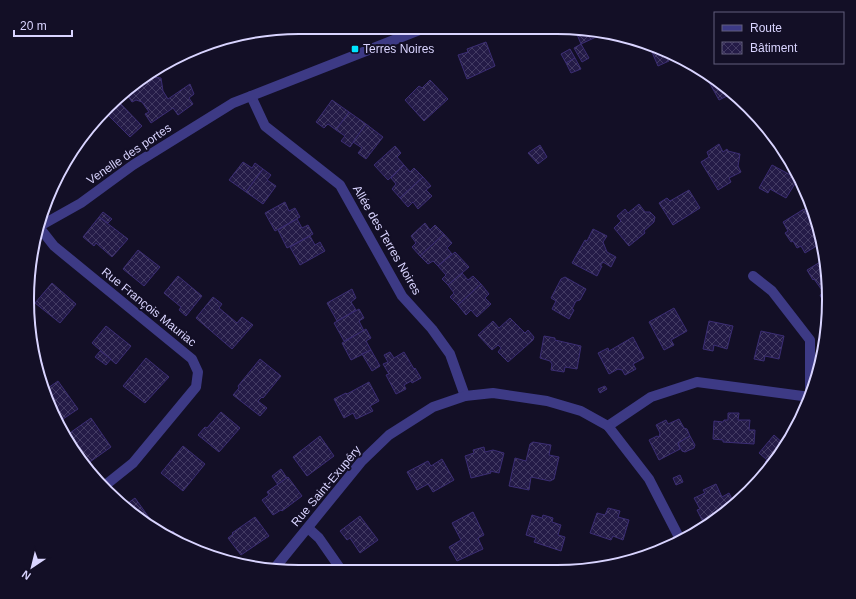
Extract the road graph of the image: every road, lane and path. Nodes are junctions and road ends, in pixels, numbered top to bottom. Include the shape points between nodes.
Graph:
1 (409, 34) edge
2 (251, 96) junction
3 (46, 222) edge
4 (43, 231) edge
5 (752, 276) dead end
6 (810, 378) edge
7 (465, 396) junction
8 (804, 396) edge
9 (608, 426) junction
10 (108, 483) edge
11 (308, 528) junction
12 (678, 536) edge
13 (279, 564) edge
14 (338, 565) edge

1 - 2 street, Venelle des portes
2 - 3 street, Venelle des portes via 233,103 134,165 81,203
2 - 7 street, Allée des Terres Noires via 265,126 340,185 402,296 450,354
4 - 10 street, Rue François Mauriac via 54,246 192,359 198,372 196,387 133,463
5 - 6 street via 772,291 810,340
7 - 9 street, Rue Saint-Exupéry via 493,393 547,401 581,411
7 - 11 street, Rue Saint-Exupéry via 433,406 389,435 361,462
8 - 9 street via 697,382 652,397
9 - 12 street via 649,479
11 - 13 street, Rue Saint-Exupéry
11 - 14 street via 319,538

